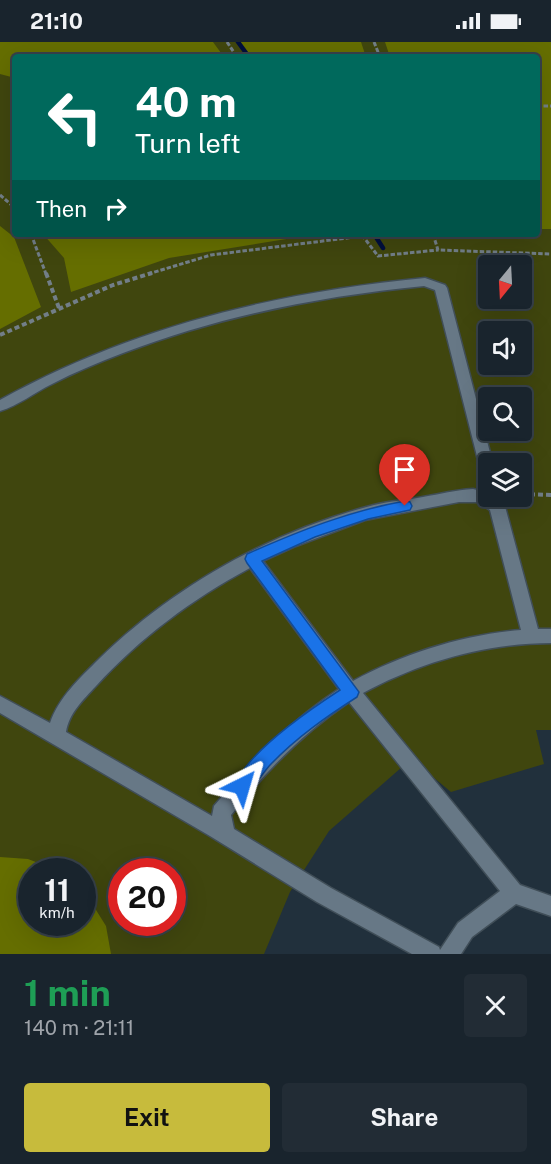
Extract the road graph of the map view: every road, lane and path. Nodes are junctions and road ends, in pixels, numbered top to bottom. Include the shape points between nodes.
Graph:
1 (0, 195) edge
2 (12, 205) edge
3 (31, 237) edge
4 (348, 237) edge
5 (364, 237) edge
6 (434, 237) edge
7 (438, 250) junction
8 (551, 254) edge
9 (59, 308) junction
10 (0, 335) edge
11 (0, 406) edge
12 (483, 453) edge
13 (532, 494) edge
14 (551, 495) edge
15 (478, 496) edge
16 (497, 507) edge
17 (252, 559) junction
18 (531, 635) junction
19 (551, 636) edge
20 (351, 692) junction
21 (0, 704) edge
22 (56, 736) junction
23 (226, 835) junction
24 (514, 893) junction
25 (551, 906) edge
26 (432, 954) edge
27 (449, 954) edge

1 - 2 path
3 - 9 path
4 - 9 path via 211,255 113,285
5 - 7 path via 378,256
6 - 7 path
7 - 8 path
9 - 10 path
11 - 12 lane via 76,366 246,308 317,293 425,282 441,288
13 - 14 path
15 - 17 lane via 368,513 310,532
16 - 18 lane
17 - 20 lane
17 - 22 lane via 223,573 154,621 106,663 57,721
18 - 19 lane
18 - 20 lane via 412,661
20 - 23 lane via 310,718 265,759 220,813
20 - 24 lane
21 - 22 lane
22 - 23 lane
23 - 26 lane
24 - 25 lane
24 - 27 lane via 465,930

